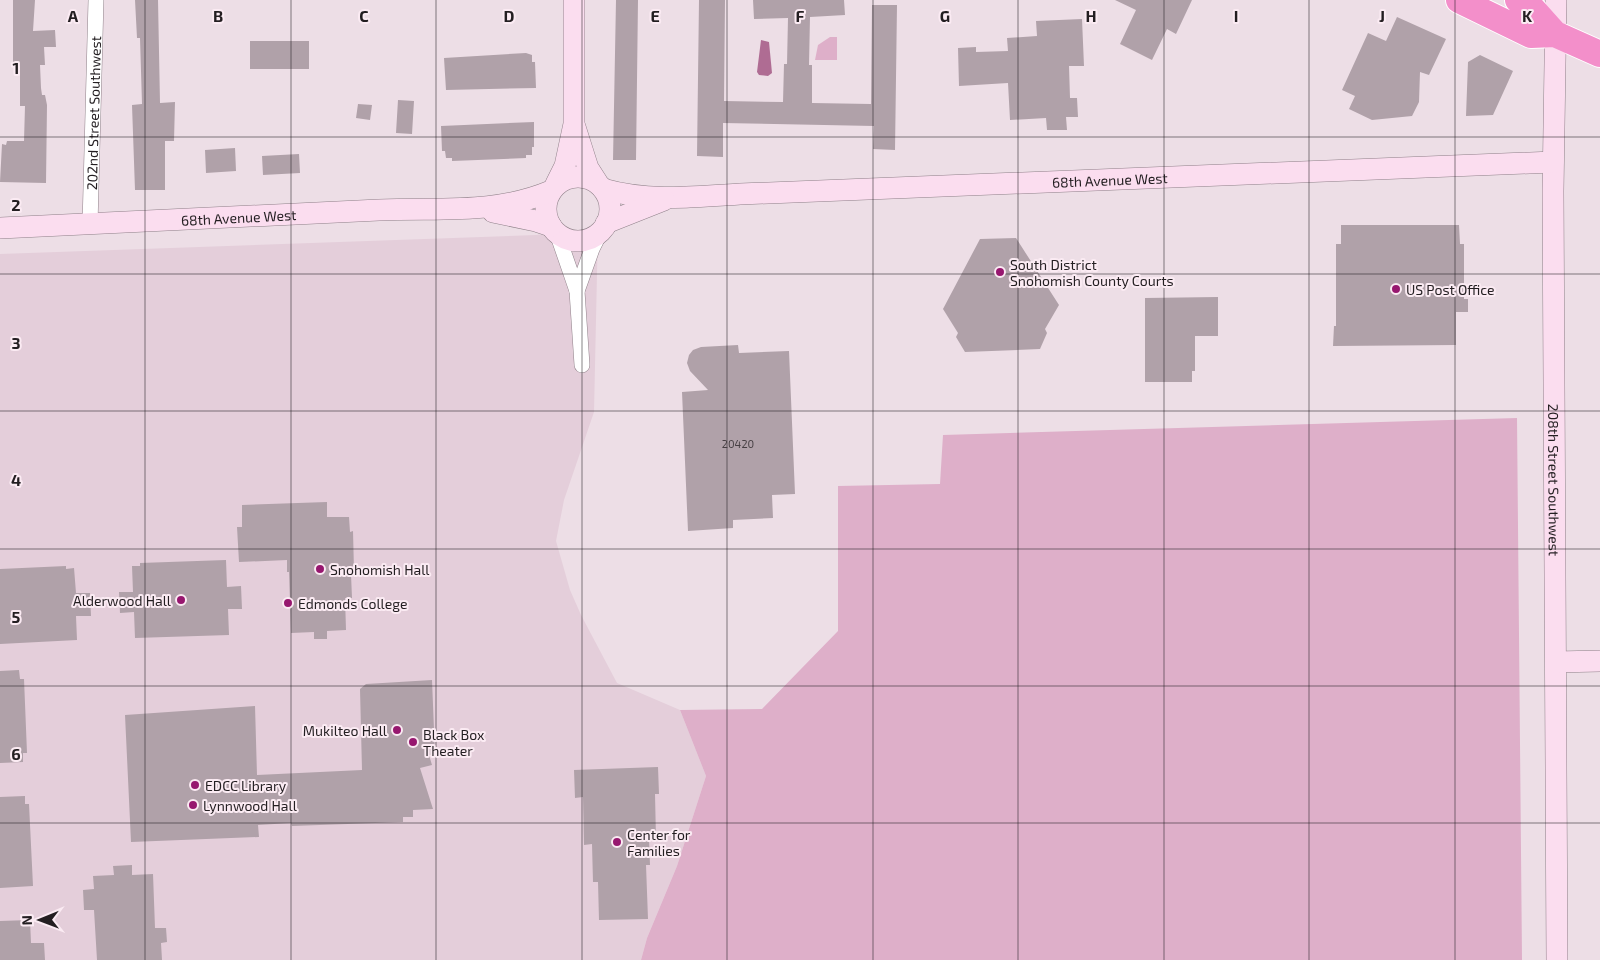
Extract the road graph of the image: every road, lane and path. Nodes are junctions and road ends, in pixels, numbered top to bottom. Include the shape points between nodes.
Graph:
1 (96, 0) edge
2 (574, 0) edge
3 (1459, 0) edge
4 (1518, 0) edge
5 (1556, 0) edge
6 (1556, 34) junction
7 (1600, 54) edge
8 (574, 124) junction
9 (1553, 162) junction
10 (600, 186) junction
11 (554, 188) junction
12 (665, 199) junction
13 (478, 209) junction
14 (90, 225) junction
15 (604, 227) junction
16 (0, 228) edge
17 (554, 230) junction
18 (577, 291) junction
19 (582, 365) dead end
20 (1600, 661) edge
21 (1556, 662) junction
22 (1557, 960) edge

1 - 14 street, 202nd Street Southwest
2 - 8 street
3 - 6 highway via 1531,35
4 - 6 highway via 1530,6
5 - 6 street, 208th Street Southwest
6 - 7 highway
6 - 9 street, 208th Street Southwest
8 - 10 street via 588,168
8 - 11 street via 565,166
9 - 12 street, 68th Avenue West
9 - 21 street, 208th Street Southwest
10 - 11 street via 589,178 572,177
10 - 12 street, 68th Avenue West via 618,193
10 - 15 street via 610,206
11 - 13 street, 68th Avenue West via 521,201
11 - 17 street via 546,209
12 - 15 street, 68th Avenue West
13 - 14 street, 68th Avenue West via 380,210
13 - 17 street, 68th Avenue West via 520,217
14 - 16 street, 68th Avenue West
15 - 17 street via 593,237 575,241
15 - 18 street via 592,249
17 - 18 street
18 - 19 street
20 - 21 street
21 - 22 street, 208th Street Southwest

